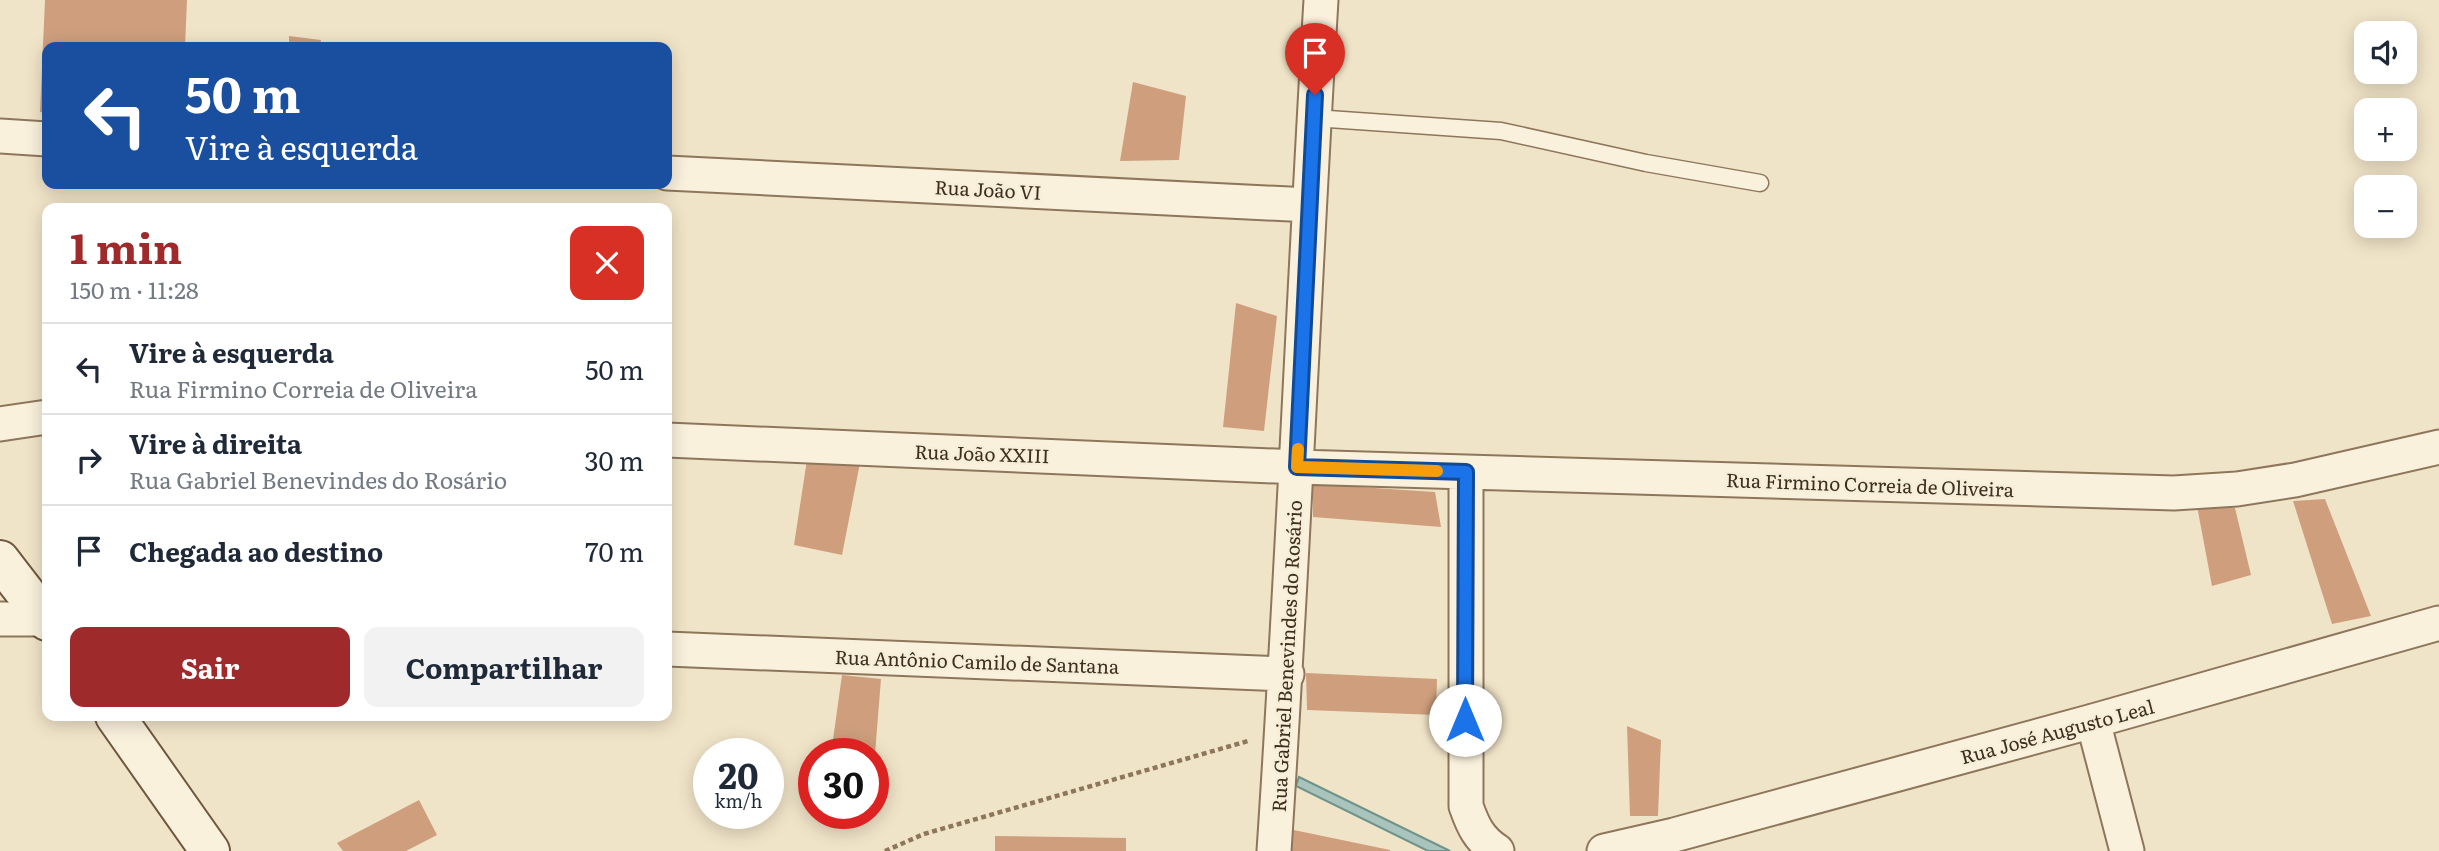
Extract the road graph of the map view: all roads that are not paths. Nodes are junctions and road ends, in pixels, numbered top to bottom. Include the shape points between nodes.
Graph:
1 (1321, 0) edge
2 (1314, 118) junction
3 (0, 136) edge
4 (42, 139) edge
5 (672, 173) edge
6 (1760, 183) dead end
7 (1309, 205) junction
8 (42, 418) edge
9 (0, 424) edge
10 (672, 440) edge
11 (2439, 447) edge
12 (1297, 467) junction
13 (1466, 472) junction
14 (0, 560) edge
15 (42, 614) edge
16 (0, 619) edge
17 (42, 620) edge
18 (2439, 623) edge
19 (672, 649) edge
20 (1287, 674) junction
21 (119, 721) edge
22 (2093, 721) junction
23 (210, 851) edge
24 (1274, 851) edge
25 (1497, 851) edge
26 (1604, 851) edge
27 (2127, 851) edge

1 - 2 street, Rua Gabriel Benevindes do Rosário
2 - 6 lane via 1501,131
2 - 7 street, Rua Gabriel Benevindes do Rosário
3 - 4 street
5 - 7 street, Rua João VI
7 - 12 street, Rua Gabriel Benevindes do Rosário
8 - 9 street
10 - 12 street, Rua João XXIII
11 - 13 street, Rua Firmino Correia de Oliveira via 2295,480 2174,493
12 - 13 street, Rua Firmino Correia de Oliveira
12 - 20 street, Rua Gabriel Benevindes do Rosário
13 - 25 street via 1466,806 1474,829
14 - 15 main road
16 - 17 street
18 - 22 street, Rua José Augusto Leal
19 - 20 street, Rua Antônio Camilo de Santana
20 - 24 street, Rua Gabriel Benevindes do Rosário
21 - 23 main road
22 - 26 street, Rua José Augusto Leal
22 - 27 street

